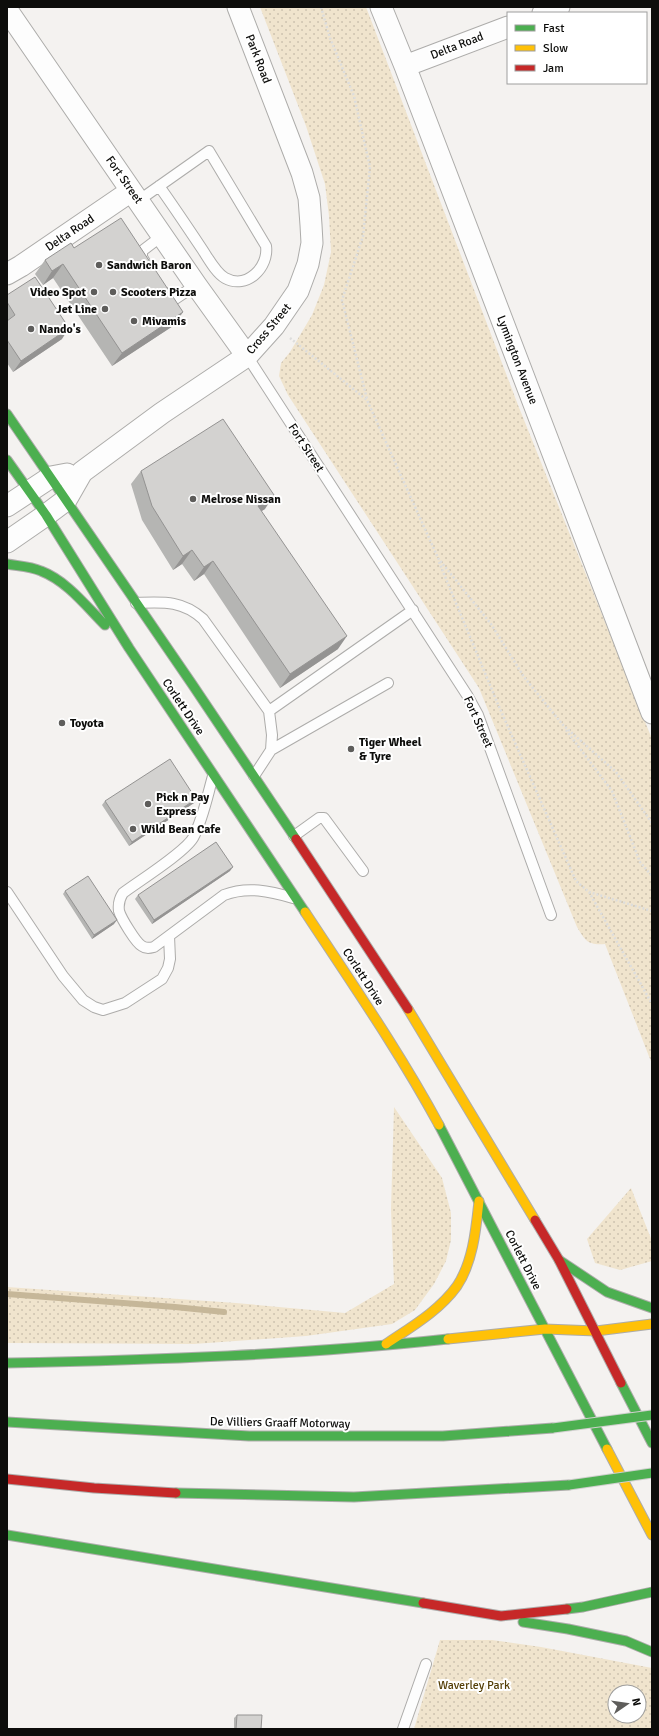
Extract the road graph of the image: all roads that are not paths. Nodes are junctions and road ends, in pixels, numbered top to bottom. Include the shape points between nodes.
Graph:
1 (238, 7) edge
2 (381, 7) edge
3 (559, 7) edge
4 (7, 10) edge
5 (546, 12) edge
6 (507, 26) edge
7 (405, 66) junction
8 (277, 110) joint
9 (160, 186) junction
10 (135, 196) junction
11 (163, 235) junction
12 (152, 272) edge
13 (7, 274) edge
14 (160, 284) edge
15 (196, 285) junction
16 (247, 356) junction
17 (7, 414) edge
18 (7, 460) edge
19 (82, 472) junction
20 (51, 477) junction
21 (28, 492) junction
22 (66, 500) junction
23 (7, 506) edge
24 (46, 516) junction
25 (7, 542) edge
26 (7, 564) edge
27 (136, 603) junction
28 (412, 610) junction
29 (129, 648) junction
30 (388, 682) dead end
31 (269, 711) junction
32 (652, 713) edge
33 (271, 750) junction
34 (214, 774) junction
35 (254, 776) junction
36 (294, 836) junction
37 (363, 871) dead end
38 (10, 896) edge
39 (298, 900) junction
40 (551, 915) dead end
41 (169, 936) junction
42 (479, 1201) junction
43 (559, 1260) junction
44 (652, 1308) edge
45 (652, 1324) edge
46 (545, 1329) junction
47 (596, 1331) junction
48 (386, 1344) junction
49 (7, 1363) edge
50 (652, 1415) edge
51 (7, 1422) edge
52 (652, 1443) edge
53 (652, 1473) edge
54 (7, 1479) edge
55 (7, 1535) edge
56 (652, 1535) edge
57 (652, 1592) edge
58 (501, 1616) junction
59 (652, 1652) edge
60 (426, 1664) dead end
61 (404, 1729) edge

1 - 8 street, Park Road
2 - 7 street, Lymington Avenue
3 - 5 street
4 - 10 street, Fort Street
6 - 7 street, Delta Road
7 - 32 street, Lymington Avenue
8 - 16 street, Cross Street via 309,198 312,242 303,280 288,308
9 - 9 lane via 209,152 266,246 267,254 261,270 244,280 224,278 209,260
9 - 10 lane
10 - 11 street, Fort Street
10 - 13 street, Delta Road
11 - 12 lane via 142,251 142,257
11 - 15 street, Fort Street
14 - 15 lane via 172,301
15 - 16 street, Fort Street
16 - 19 street, Cross Street via 162,413
16 - 28 lane, Fort Street
17 - 20 main road, Corlett Drive
18 - 21 main road, Corlett Drive
19 - 20 street, Cross Street
19 - 22 street, Cross Street
20 - 21 street, Cross Street
20 - 22 main road, Corlett Drive
21 - 23 street, Cross Street
21 - 24 main road, Corlett Drive
22 - 24 street, Cross Street
22 - 27 main road, Corlett Drive
24 - 25 street, Cross Street
24 - 29 main road, Corlett Drive
26 - 29 main road via 46,573 63,585
27 - 31 lane via 167,601 192,609 203,619
27 - 35 main road, Corlett Drive
28 - 31 lane
28 - 40 lane, Fort Street via 478,715
29 - 34 main road, Corlett Drive
30 - 33 lane
31 - 33 lane
33 - 35 lane
34 - 39 main road, Corlett Drive
34 - 41 lane via 202,816 192,839 183,849 119,898 120,912 142,946 154,947
35 - 36 main road, Corlett Drive
36 - 37 lane via 319,818 324,818
36 - 43 main road, Corlett Drive via 398,992
38 - 41 lane via 63,976 83,1000 103,1010 125,1003 162,979 170,959
39 - 41 lane via 264,890 234,891 224,895
39 - 42 main road, Corlett Drive via 420,1089
42 - 46 main road, Corlett Drive
42 - 48 main road via 471,1249 458,1285 440,1305
43 - 44 main road via 607,1292
43 - 47 main road, Corlett Drive
45 - 47 main road
46 - 47 main road
46 - 48 main road
46 - 56 main road, Corlett Drive
47 - 52 main road, Corlett Drive
48 - 49 main road via 154,1360
50 - 51 main road, De Villiers Graaff Motorway, bridge via 553,1428 443,1436 250,1436
53 - 54 main road, bridge via 569,1485 354,1497 188,1494
55 - 58 main road
57 - 58 main road via 583,1607
58 - 59 main road via 626,1641
60 - 61 lane

